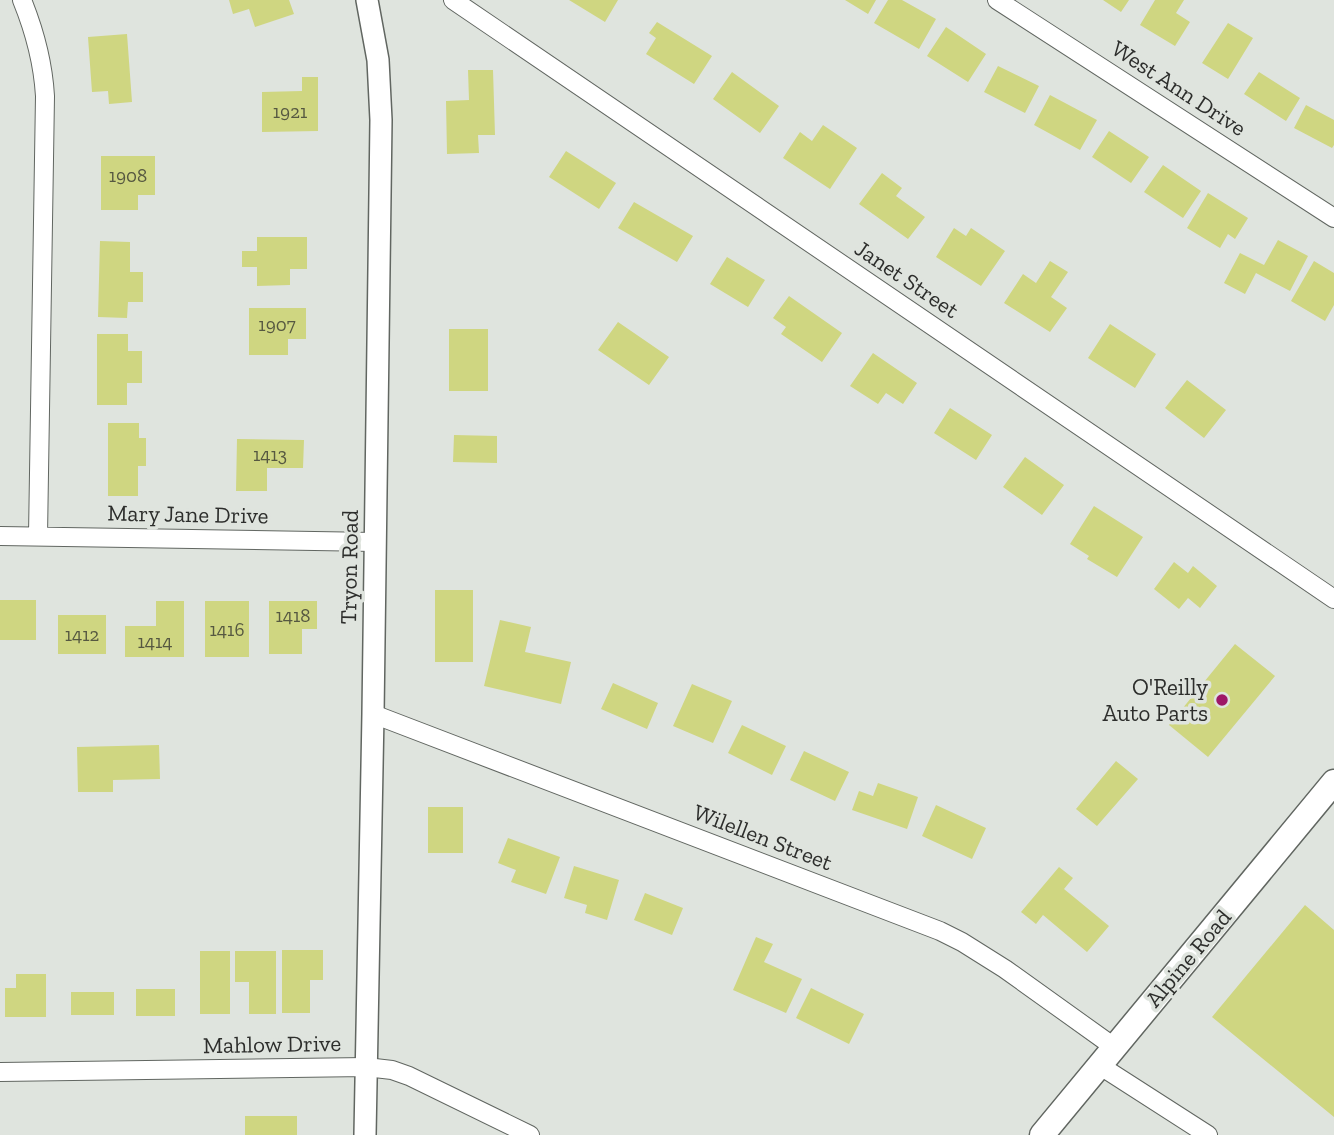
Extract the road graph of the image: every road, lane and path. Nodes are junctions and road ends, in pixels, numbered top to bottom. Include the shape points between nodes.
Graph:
1 (22, 0) edge
2 (366, 0) edge
3 (453, 0) edge
4 (997, 0) edge
5 (1334, 218) edge
6 (0, 536) edge
7 (38, 536) junction
8 (375, 542) junction
9 (1334, 599) edge
10 (373, 714) junction
11 (1334, 782) edge
12 (1107, 1056) junction
13 (366, 1067) junction
14 (0, 1072) edge
15 (365, 1135) edge
16 (530, 1135) edge
17 (1042, 1135) edge
18 (1208, 1135) edge

1 - 7 street via 38,46 45,96
2 - 8 street, Tryon Road via 378,61 381,120
3 - 9 street, Janet Street
4 - 5 street, West Ann Drive
6 - 7 street, Mary Jane Drive
7 - 8 street, Mary Jane Drive
8 - 10 street, Tryon Road
10 - 12 street, Wilellen Street via 940,931 994,962
10 - 13 street, Tryon Road
11 - 12 main road, Alpine Road
12 - 17 main road, Alpine Road
12 - 18 street, Wilellen Street
13 - 14 street, Mahlow Drive
13 - 15 street, Tryon Road
13 - 16 street, Mahlow Drive via 409,1076

